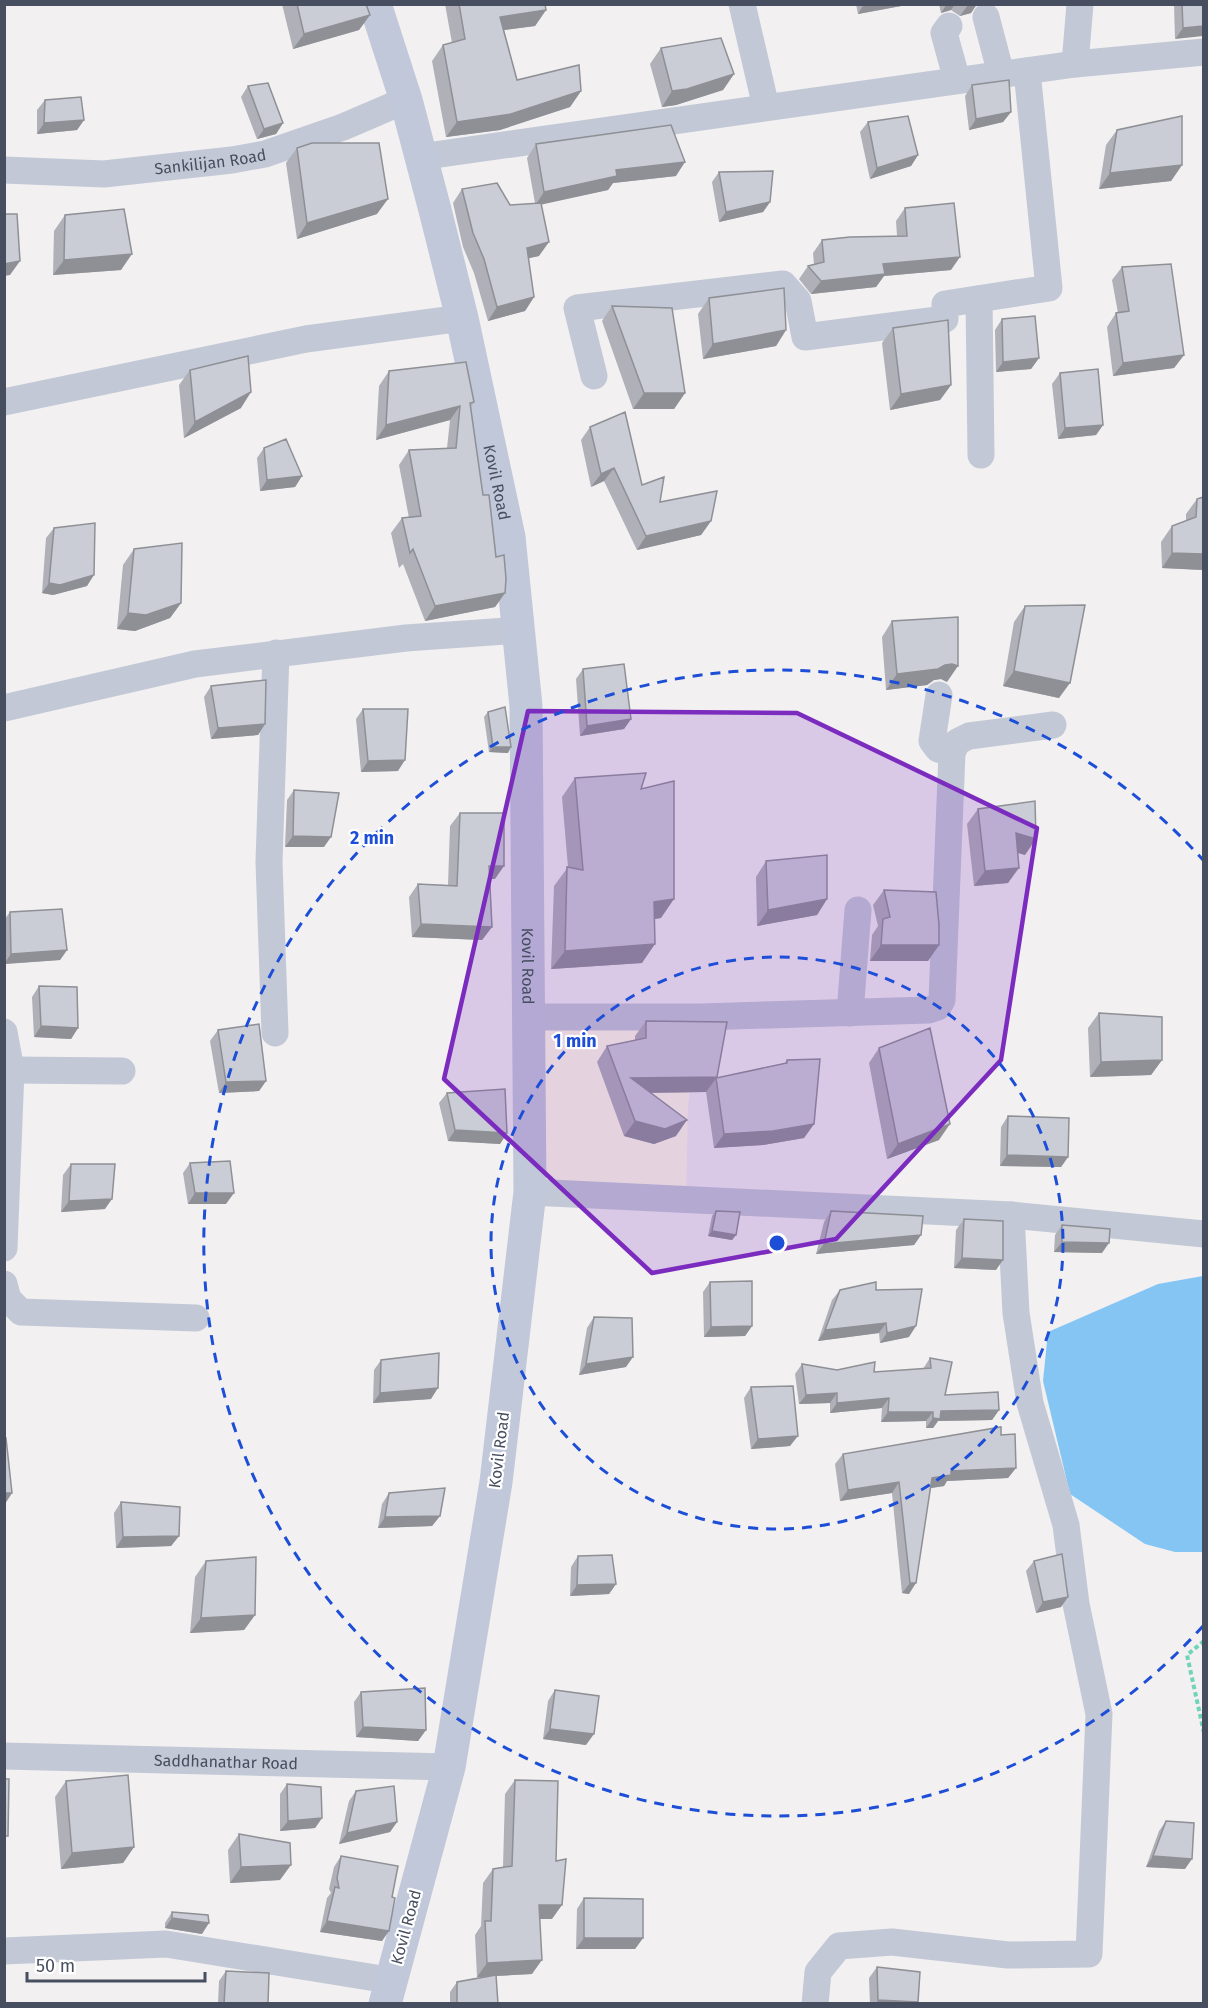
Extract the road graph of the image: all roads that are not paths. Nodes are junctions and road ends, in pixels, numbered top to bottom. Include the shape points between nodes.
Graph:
1 (375, 4) edge
2 (742, 4) edge
3 (1080, 4) edge
4 (986, 17) dead end
5 (949, 26) dead end
6 (1203, 52) edge
7 (1075, 64) junction
8 (1027, 71) junction
9 (1000, 74) junction
10 (957, 80) junction
11 (406, 100) junction
12 (766, 106) junction
13 (420, 157) junction
14 (4, 170) edge
15 (978, 299) junction
16 (462, 318) junction
17 (594, 376) dead end
18 (4, 402) edge
19 (981, 455) dead end
20 (520, 630) junction
21 (276, 653) junction
22 (939, 695) dead end
23 (4, 708) edge
24 (1053, 725) dead end
25 (952, 753) junction
26 (858, 910) dead end
27 (850, 1013) junction
28 (528, 1017) junction
29 (4, 1032) edge
30 (275, 1033) dead end
31 (11, 1070) junction
32 (122, 1071) dead end
33 (6, 1190) edge
34 (530, 1192) junction
35 (1011, 1215) junction
36 (1203, 1234) edge
37 (4, 1248) edge
38 (4, 1284) edge
39 (196, 1318) dead end
40 (4, 1756) edge
41 (449, 1767) junction
42 (4, 1951) edge
43 (385, 1996) edge
44 (815, 2004) edge

1 - 11 street, Kovil Road
2 - 12 street
3 - 7 street
4 - 9 street
5 - 10 street via 944,33
6 - 7 street
7 - 8 street
8 - 9 street
8 - 15 street via 1049,288
9 - 10 street
10 - 12 street
11 - 13 street, Kovil Road
11 - 14 street, Sankilijan Road via 332,131 265,154 232,160 104,174
12 - 13 street
13 - 16 street, Kovil Road
15 - 17 street via 945,304 945,319 805,337 798,302 783,284 577,308
15 - 19 street
16 - 18 street via 306,339
16 - 20 street, Kovil Road via 509,537
20 - 21 street
20 - 28 street, Kovil Road via 526,706
21 - 23 street via 195,664
21 - 30 street via 269,862
22 - 25 street via 932,741 938,749
24 - 25 street via 969,736 957,742
25 - 27 street via 942,1000 938,1007 929,1010
26 - 27 street
27 - 28 street
28 - 34 street, Kovil Road
29 - 31 street
31 - 32 street
31 - 33 street
33 - 37 street
34 - 35 street
34 - 41 street, Kovil Road via 496,1482
35 - 36 street
35 - 44 street via 1016,1313 1030,1403 1066,1525 1076,1604 1099,1714 1089,1953 1008,1955 892,1942 838,1946 818,1972
38 - 39 street via 8,1299 21,1312
40 - 41 street, Saddhanathar Road
41 - 43 street, Kovil Road
42 - 43 street via 166,1944

